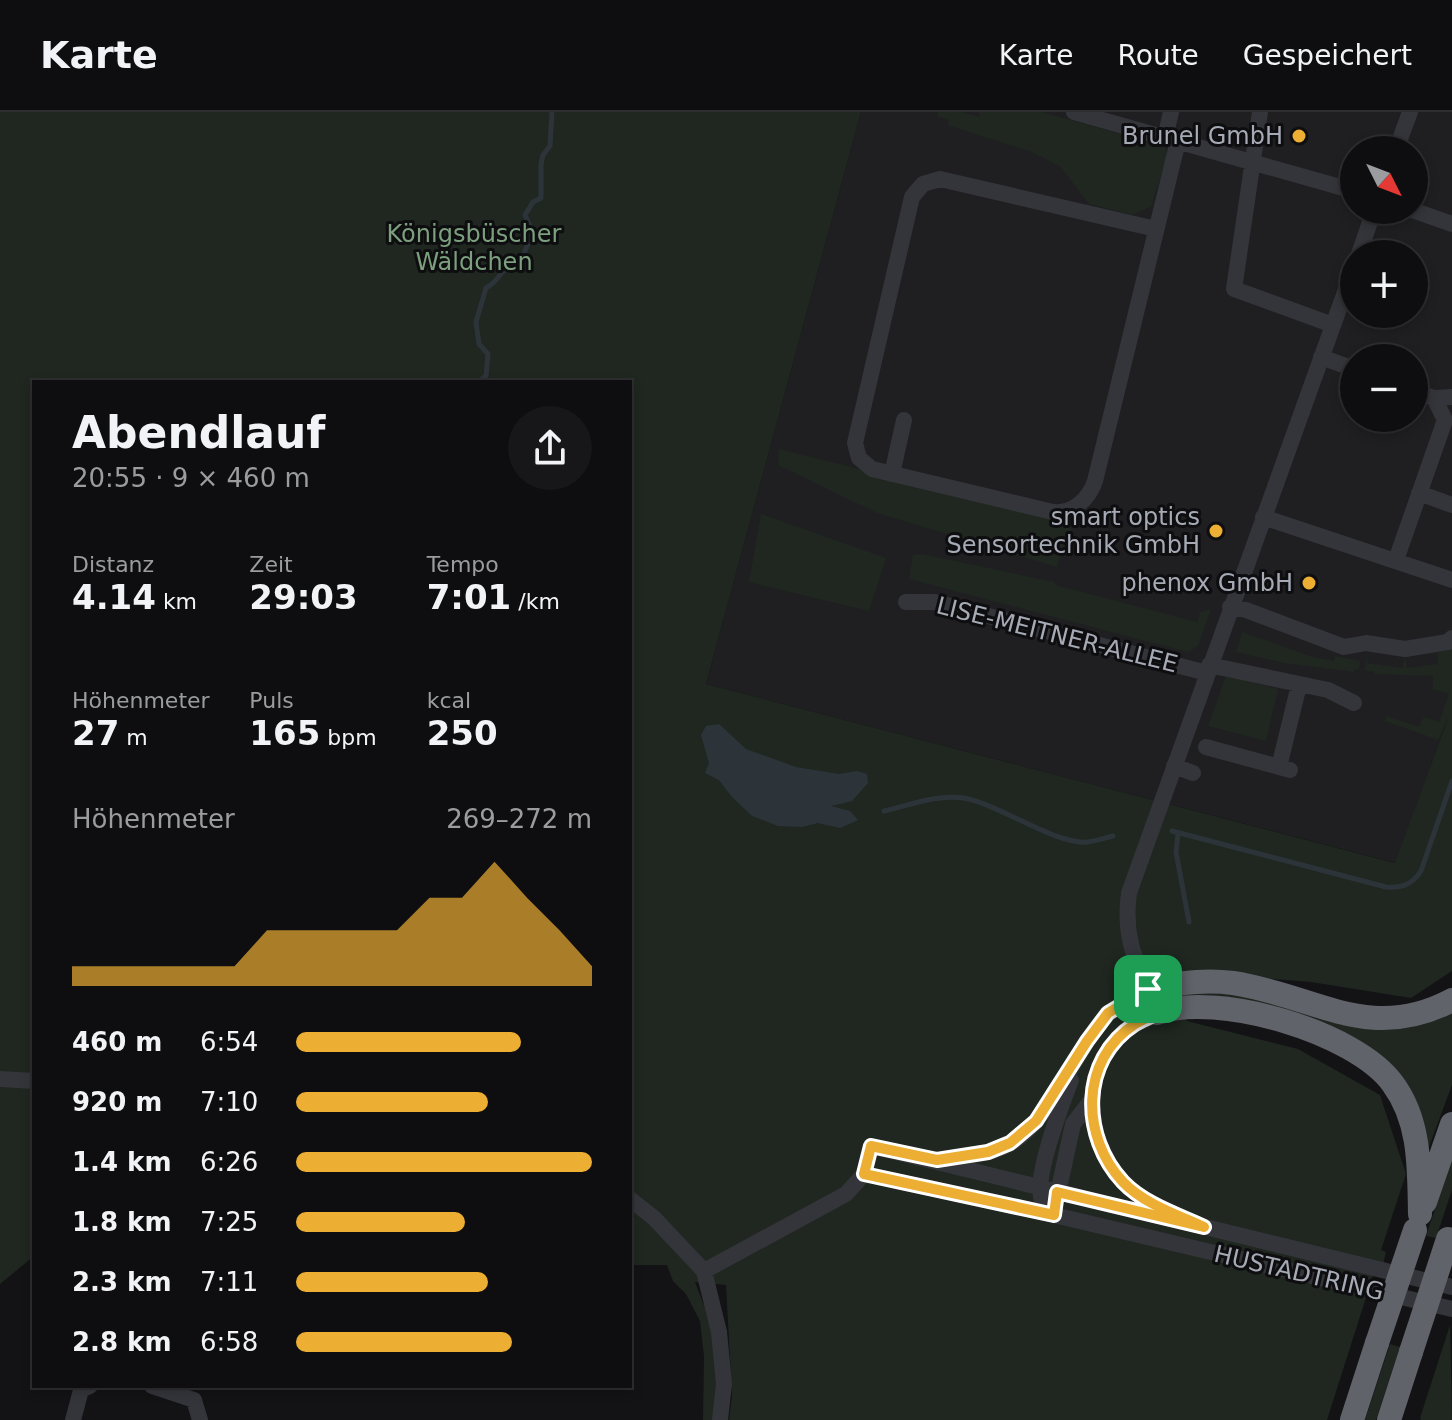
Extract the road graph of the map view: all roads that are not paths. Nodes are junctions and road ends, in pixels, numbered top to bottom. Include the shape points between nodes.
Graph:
1 (1074, 112) edge
2 (1171, 112) edge
3 (1260, 112) edge
4 (1410, 112) edge
5 (1401, 136) edge
6 (1172, 140) junction
7 (1255, 162) junction
8 (1340, 187) edge
9 (1428, 216) edge
10 (1452, 224) edge
11 (1156, 229) junction
12 (1340, 306) edge
13 (1333, 325) junction
14 (1321, 357) junction
15 (1340, 364) edge
16 (1428, 396) edge
17 (1452, 397) edge
18 (1434, 398) junction
19 (904, 420) dead end
20 (892, 474) junction
21 (1419, 493) junction
22 (1452, 505) edge
23 (1263, 517) junction
24 (1396, 560) junction
25 (1452, 580) edge
26 (906, 602) dead end
27 (1230, 607) junction
28 (1452, 638) edge
29 (1208, 669) junction
30 (1299, 685) junction
31 (1354, 703) dead end
32 (1206, 747) dead end
33 (1174, 766) junction
34 (1193, 773) dead end
35 (1148, 989) junction
36 (1452, 1000) edge
37 (1157, 1013) junction
38 (1087, 1041) junction
39 (0, 1079) edge
40 (32, 1081) edge
41 (1090, 1102) junction
42 (1452, 1124) edge
43 (937, 1160) junction
44 (864, 1174) junction
45 (1040, 1186) junction
46 (1057, 1192) junction
47 (632, 1201) edge
48 (1054, 1215) junction
49 (1417, 1222) junction
50 (1204, 1227) junction
51 (1450, 1234) edge
52 (704, 1271) junction
53 (1452, 1287) edge
54 (1452, 1309) edge
55 (1409, 1359) junction
56 (86, 1388) edge
57 (158, 1388) edge
58 (73, 1420) edge
59 (200, 1420) edge
60 (720, 1420) edge
61 (1352, 1420) edge
62 (1389, 1420) edge
63 (1406, 1420) edge

1 - 6 street
2 - 6 street
3 - 7 street
4 - 5 street
6 - 7 street
6 - 11 street
7 - 8 street
7 - 13 street via 1234,289
9 - 10 street
11 - 20 street via 1095,481 1082,502 1053,512
11 - 20 street via 940,179 919,187 912,197 855,443 865,466
12 - 13 street, LISE-MEITNER-ALLEE
13 - 14 street, LISE-MEITNER-ALLEE
14 - 15 street
14 - 23 street, LISE-MEITNER-ALLEE
16 - 18 street
17 - 18 street
18 - 21 street via 1445,420
19 - 20 street
21 - 22 street
21 - 24 street
23 - 24 street
23 - 27 street, LISE-MEITNER-ALLEE
24 - 25 street
26 - 29 street, LISE-MEITNER-ALLEE via 935,602
27 - 28 street via 1344,647 1366,643 1405,649
27 - 29 street, LISE-MEITNER-ALLEE
29 - 30 street, LISE-MEITNER-ALLEE
29 - 33 street, LISE-MEITNER-ALLEE
30 - 31 street, LISE-MEITNER-ALLEE via 1328,690
30 - 32 street via 1285,768
33 - 34 street
33 - 35 street, LISE-MEITNER-ALLEE via 1136,872 1126,917 1130,947
35 - 36 highway via 1184,981 1233,983 1377,1019 1411,1016
35 - 37 street, LISE-MEITNER-ALLEE
35 - 38 street, HUSTADTRING via 1108,1013
37 - 41 street via 1115,1042 1093,1082
37 - 49 highway via 1213,1006 1260,1014 1354,1050 1376,1066 1393,1084 1416,1134
38 - 43 street, HUSTADTRING via 1036,1121 1010,1143
38 - 45 street, HUSTADTRING via 1053,1132
39 - 40 street
41 - 46 street via 1073,1124
41 - 50 street, HUSTADTRING via 1105,1160 1125,1185
42 - 49 highway
43 - 44 street, HUSTADTRING via 871,1146
43 - 45 street, HUSTADTRING
44 - 48 street, HUSTADTRING
44 - 52 street via 846,1194
45 - 46 street, HUSTADTRING
45 - 48 street via 1042,1201
46 - 48 street
46 - 50 street, HUSTADTRING
47 - 52 street
48 - 54 street, HUSTADTRING
49 - 61 highway, bridge
50 - 53 street, HUSTADTRING
51 - 55 highway, bridge
52 - 60 street via 719,1332 724,1384
55 - 62 highway
55 - 63 highway
56 - 58 street
57 - 59 street via 194,1400

